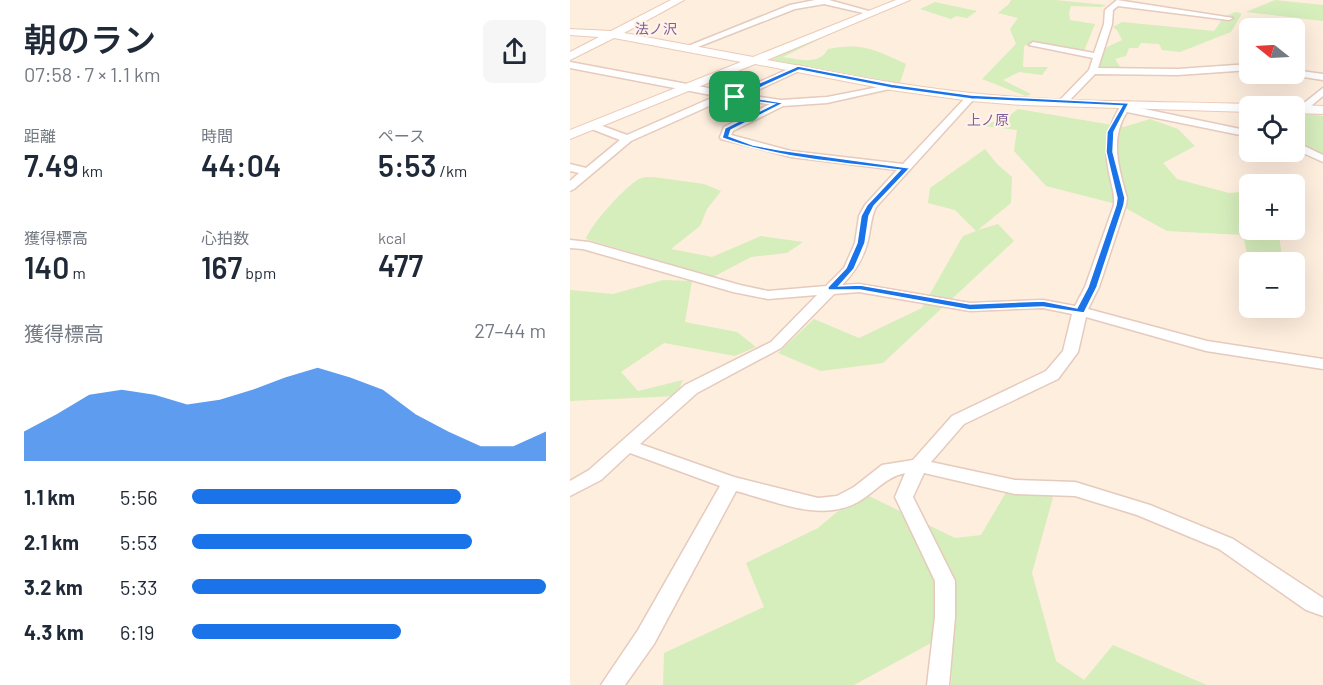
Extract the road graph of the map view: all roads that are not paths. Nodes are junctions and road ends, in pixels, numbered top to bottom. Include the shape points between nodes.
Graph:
1 (678, 0) edge
2 (905, 0) edge
3 (826, 1) edge
4 (1119, 2) edge
5 (872, 13) junction
6 (1229, 18) dead end
7 (570, 32) edge
8 (615, 35) junction
9 (1033, 45) dead end
10 (687, 48) junction
11 (570, 57) edge
12 (1058, 58) dead end
13 (754, 60) junction
14 (1096, 63) junction
15 (570, 65) edge
16 (798, 68) junction
17 (1239, 68) edge
18 (1305, 75) edge
19 (1323, 77) edge
20 (891, 86) junction
21 (688, 87) junction
22 (1323, 91) edge
23 (730, 96) junction
24 (971, 97) junction
25 (1063, 102) junction
26 (781, 103) junction
27 (1125, 106) junction
28 (1305, 106) edge
29 (1239, 108) edge
30 (1323, 110) edge
31 (1305, 111) edge
32 (593, 126) junction
33 (1239, 132) edge
34 (570, 135) edge
35 (627, 139) junction
36 (1305, 149) edge
37 (1323, 159) edge
38 (570, 166) edge
39 (906, 168) junction
40 (587, 172) junction
41 (570, 187) edge
42 (570, 244) edge
43 (831, 288) junction
44 (1080, 311) junction
45 (1323, 364) edge
46 (628, 446) junction
47 (918, 465) junction
48 (731, 483) junction
49 (570, 489) edge
50 (1323, 607) edge
51 (612, 685) edge
52 (938, 685) edge

1 - 8 main road
2 - 5 main road
3 - 5 street
3 - 10 street via 793,8
4 - 6 street
4 - 14 street via 1109,10
5 - 13 main road
7 - 8 main road
8 - 10 main road
8 - 11 main road
9 - 14 street
10 - 13 main road
12 - 14 street
13 - 16 main road
13 - 21 main road
14 - 17 street via 1178,72
14 - 25 street
15 - 21 street
16 - 20 main road
16 - 23 street
18 - 19 street
20 - 24 main road
20 - 26 street via 827,100
21 - 23 street
21 - 32 main road
22 - 28 street
23 - 26 street
23 - 35 street
24 - 25 main road
24 - 39 street
25 - 27 main road
26 - 39 street via 728,129 725,137 780,152
27 - 29 main road
27 - 33 street
27 - 44 street via 1111,132 1110,152 1120,205
30 - 31 main road
32 - 34 main road
32 - 35 street
35 - 40 street
36 - 37 street
38 - 40 street
39 - 43 street via 871,205 850,269
40 - 41 street
42 - 43 street via 738,290 768,295
43 - 44 street via 860,288 970,307 1043,304
43 - 46 street via 776,345 691,389
44 - 45 street via 1206,346
44 - 47 street via 1070,352 1052,375 958,420
46 - 48 street
46 - 49 street via 595,475
47 - 48 street via 888,470 840,503 818,506
47 - 50 street via 1015,487 1075,489 1143,510 1226,544
47 - 52 street via 904,497 945,581
48 - 51 street via 646,637

